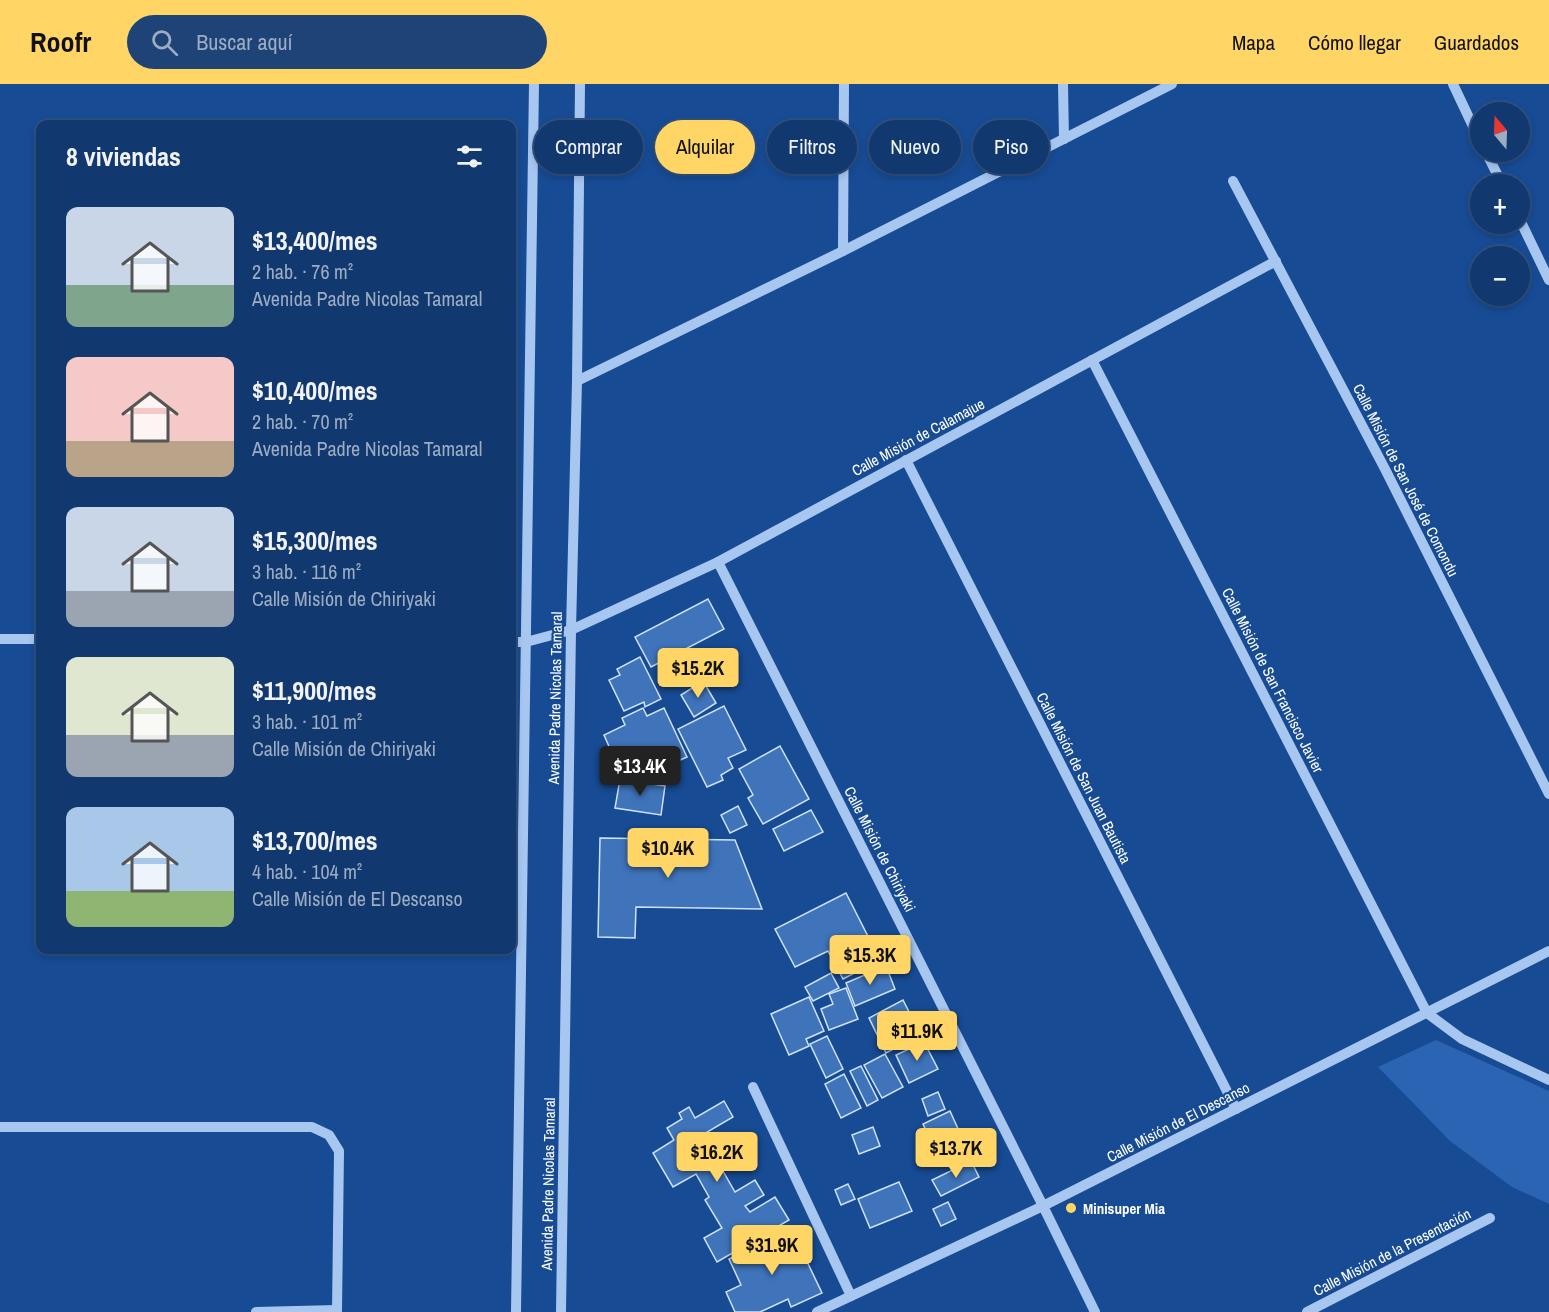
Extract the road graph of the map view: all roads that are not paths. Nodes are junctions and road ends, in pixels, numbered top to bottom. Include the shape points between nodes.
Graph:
1 (534, 84) edge
2 (580, 84) edge
3 (843, 84) edge
4 (1063, 84) edge
5 (1172, 84) edge
6 (1453, 84) edge
7 (1470, 120) edge
8 (1064, 139) junction
9 (1233, 181) dead end
10 (1527, 234) edge
11 (843, 251) junction
12 (1275, 261) junction
13 (1549, 280) edge
14 (1092, 360) junction
15 (577, 381) junction
16 (906, 460) junction
17 (718, 562) junction
18 (571, 630) junction
19 (0, 639) edge
20 (36, 639) edge
21 (516, 642) edge
22 (526, 642) junction
23 (1549, 794) edge
24 (1549, 951) edge
25 (1427, 1014) junction
26 (1549, 1080) edge
27 (753, 1087) dead end
28 (1236, 1110) junction
29 (0, 1126) edge
30 (1043, 1206) junction
31 (1490, 1218) dead end
32 (851, 1296) junction
33 (337, 1311) edge
34 (256, 1312) edge
35 (516, 1312) edge
36 (561, 1312) edge
37 (817, 1312) edge
38 (1095, 1312) edge
39 (1307, 1312) edge

1 - 22 street, Avenida Padre Nicolas Tamaral
2 - 15 street, Avenida Padre Nicolas Tamaral
3 - 11 street
4 - 8 street
5 - 8 street
6 - 7 street
8 - 11 street
9 - 12 street, Calle Misión de San José de Comondu
10 - 13 street
11 - 15 street
12 - 14 street, Calle Misión de Calamajue
12 - 23 street, Calle Misión de San José de Comondu
14 - 16 street, Calle Misión de Calamajue
14 - 25 street, Calle Misión de San Francisco Javier
15 - 18 street, Avenida Padre Nicolas Tamaral
16 - 17 street, Calle Misión de Calamajue
16 - 28 street, Calle Misión de San Juan Bautista
17 - 18 street, Calle Misión de Calamajue
17 - 30 street, Calle Misión de Chiriyaki
18 - 22 street, Calle Misión de Calamajue
18 - 36 street, Avenida Padre Nicolas Tamaral
19 - 20 street
21 - 22 street, Calle Misión de Calamajue
22 - 35 street, Avenida Padre Nicolas Tamaral
24 - 25 street, Calle Misión de El Descanso
25 - 26 street via 1462,1040
25 - 28 street, Calle Misión de El Descanso
27 - 32 street
28 - 30 street, Calle Misión de El Descanso
29 - 33 street via 312,1126 329,1135 339,1151
30 - 32 street, Calle Misión de El Descanso
30 - 38 street, Calle Misión de Chiriyaki
31 - 39 street, Calle Misión de la Presentación
32 - 37 street, Calle Misión de El Descanso
33 - 34 street

